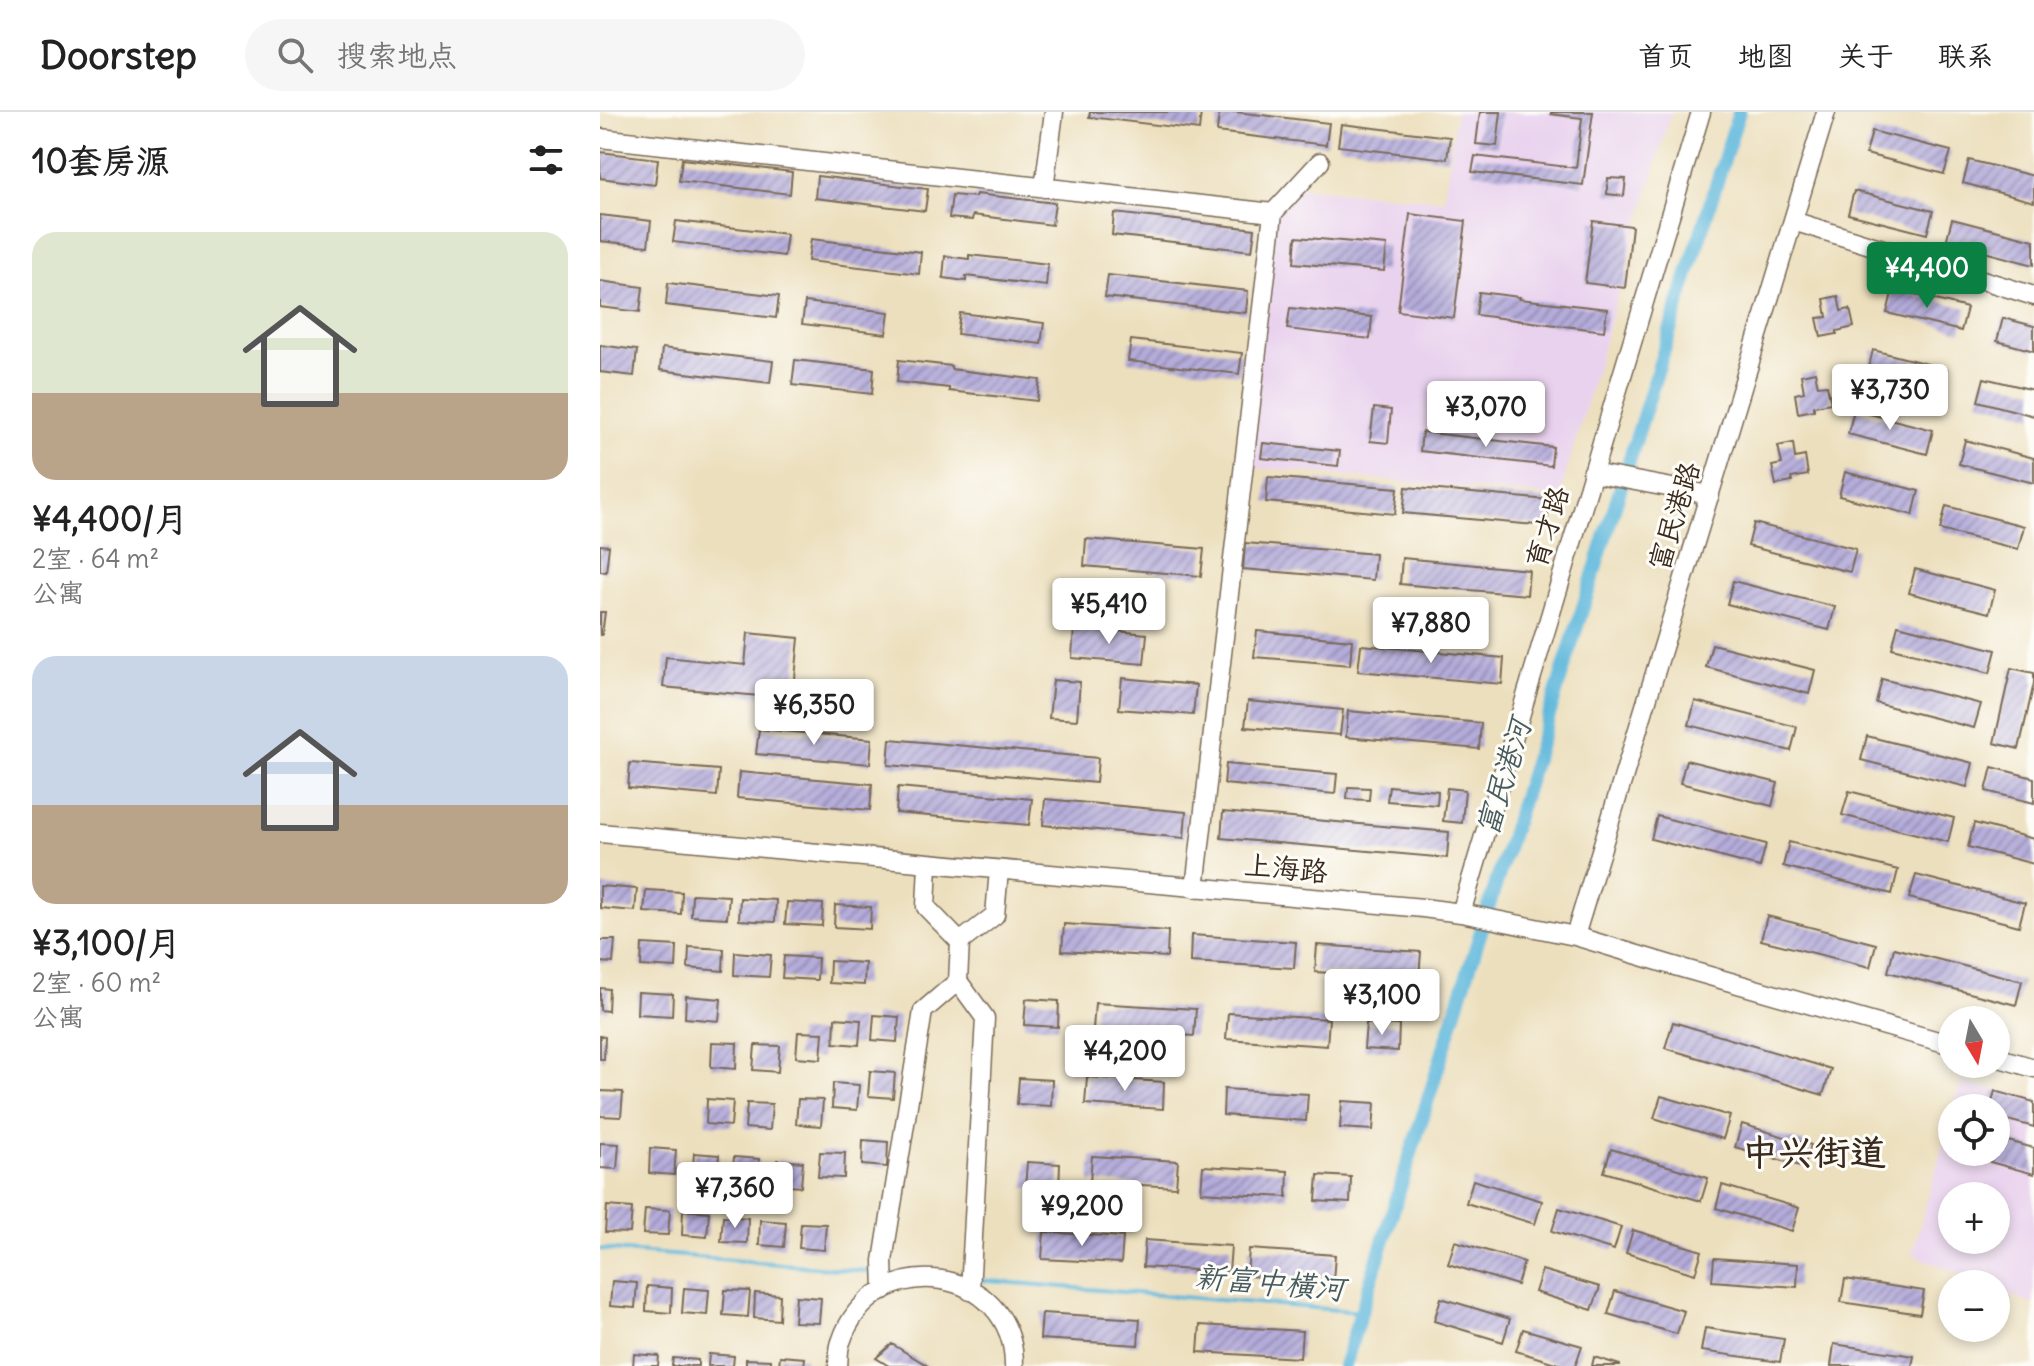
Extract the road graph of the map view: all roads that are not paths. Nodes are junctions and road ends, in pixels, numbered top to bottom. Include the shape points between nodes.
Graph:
1 (1054, 112) edge
2 (1701, 112) edge
3 (1826, 112) edge
4 (600, 138) edge
5 (1320, 162) dead end
6 (1044, 188) junction
7 (1273, 213) junction
8 (1793, 221) junction
9 (2034, 296) edge
10 (1593, 473) junction
11 (1710, 495) junction
12 (600, 833) edge
13 (928, 864) junction
14 (999, 870) junction
15 (1195, 888) junction
16 (1461, 913) junction
17 (1575, 936) junction
18 (960, 942) junction
19 (958, 981) junction
20 (1938, 1041) edge
21 (2010, 1061) edge
22 (2034, 1068) edge
23 (884, 1290) junction
24 (970, 1291) junction
25 (838, 1366) edge
26 (1014, 1366) edge

1 - 6 street
2 - 10 street, 育才路
3 - 8 street, 富民港路
4 - 6 street
5 - 7 street
6 - 7 street
7 - 15 street
8 - 9 street
8 - 11 street, 富民港路
10 - 11 street
10 - 16 street, 育才路
11 - 17 street, 富民港路
12 - 13 street, 上海路
13 - 14 street, 上海路
13 - 18 street via 926,907
14 - 15 street, 上海路
14 - 18 street via 995,915
15 - 16 street, 上海路
16 - 17 street, 上海路
17 - 20 street, 上海路
18 - 19 street
19 - 23 street via 923,1011 883,1261
19 - 24 street via 985,1018
21 - 22 street
23 - 24 street via 927,1278
23 - 25 street via 851,1318
24 - 26 street via 1004,1322

